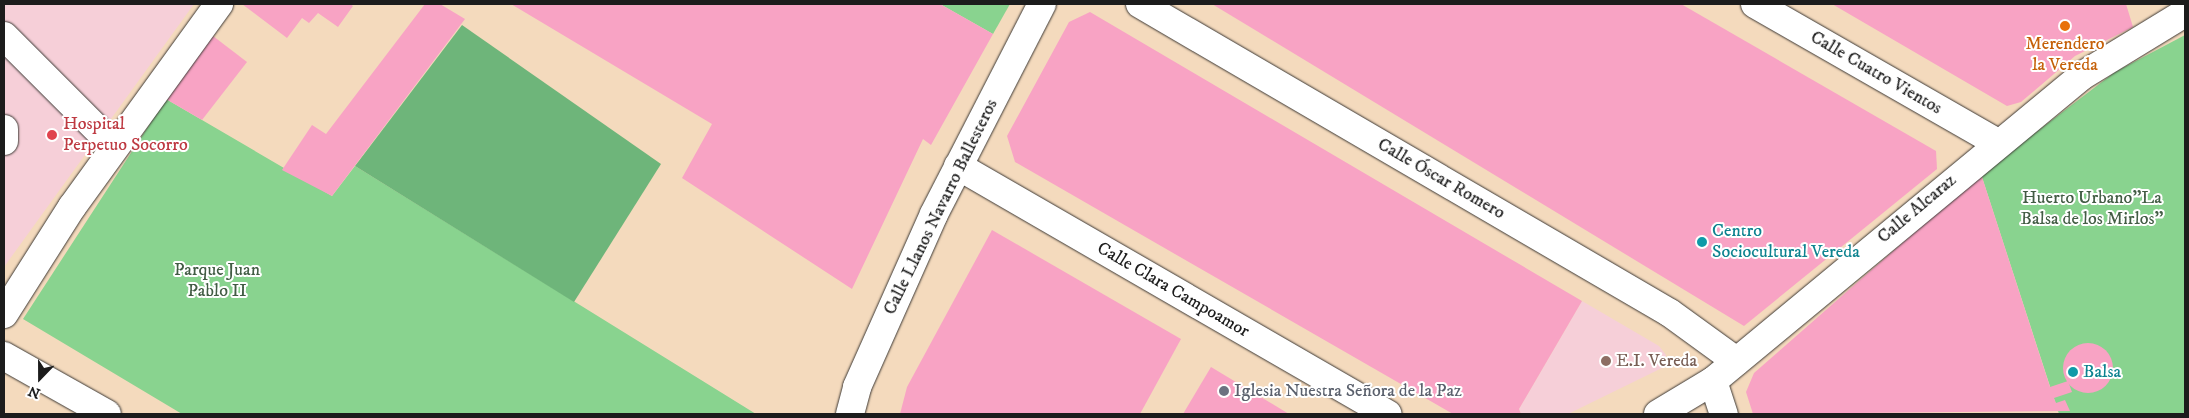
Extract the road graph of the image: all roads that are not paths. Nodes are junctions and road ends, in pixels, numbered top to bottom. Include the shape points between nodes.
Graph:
1 (219, 4) edge
2 (1042, 4) edge
3 (1140, 4) edge
4 (1755, 4) edge
5 (2184, 13) edge
6 (4, 36) edge
7 (4, 129) edge
8 (4, 142) edge
9 (1996, 142) junction
10 (114, 146) junction
11 (958, 166) junction
12 (4, 314) edge
13 (4, 356) edge
14 (1736, 361) junction
15 (1713, 380) junction
16 (107, 414) edge
17 (850, 414) edge
18 (1388, 414) edge
19 (1658, 414) edge
20 (1724, 414) edge

1 - 10 street
2 - 11 street, Calle Llanos Navarro Ballesteros
3 - 14 street, Calle Óscar Romero via 1670,313
4 - 9 street, Calle Cuatro Vientos
5 - 9 street, Calle Alcaraz via 2080,77
6 - 10 street
7 - 8 street
9 - 14 street, Calle Alcaraz
10 - 12 street
11 - 17 street, Calle Llanos Navarro Ballesteros via 857,387
11 - 18 street, Calle Clara Campoamor
13 - 16 street
14 - 15 street, Calle Alcaraz
15 - 19 street, Calle Alcaraz
15 - 20 street

